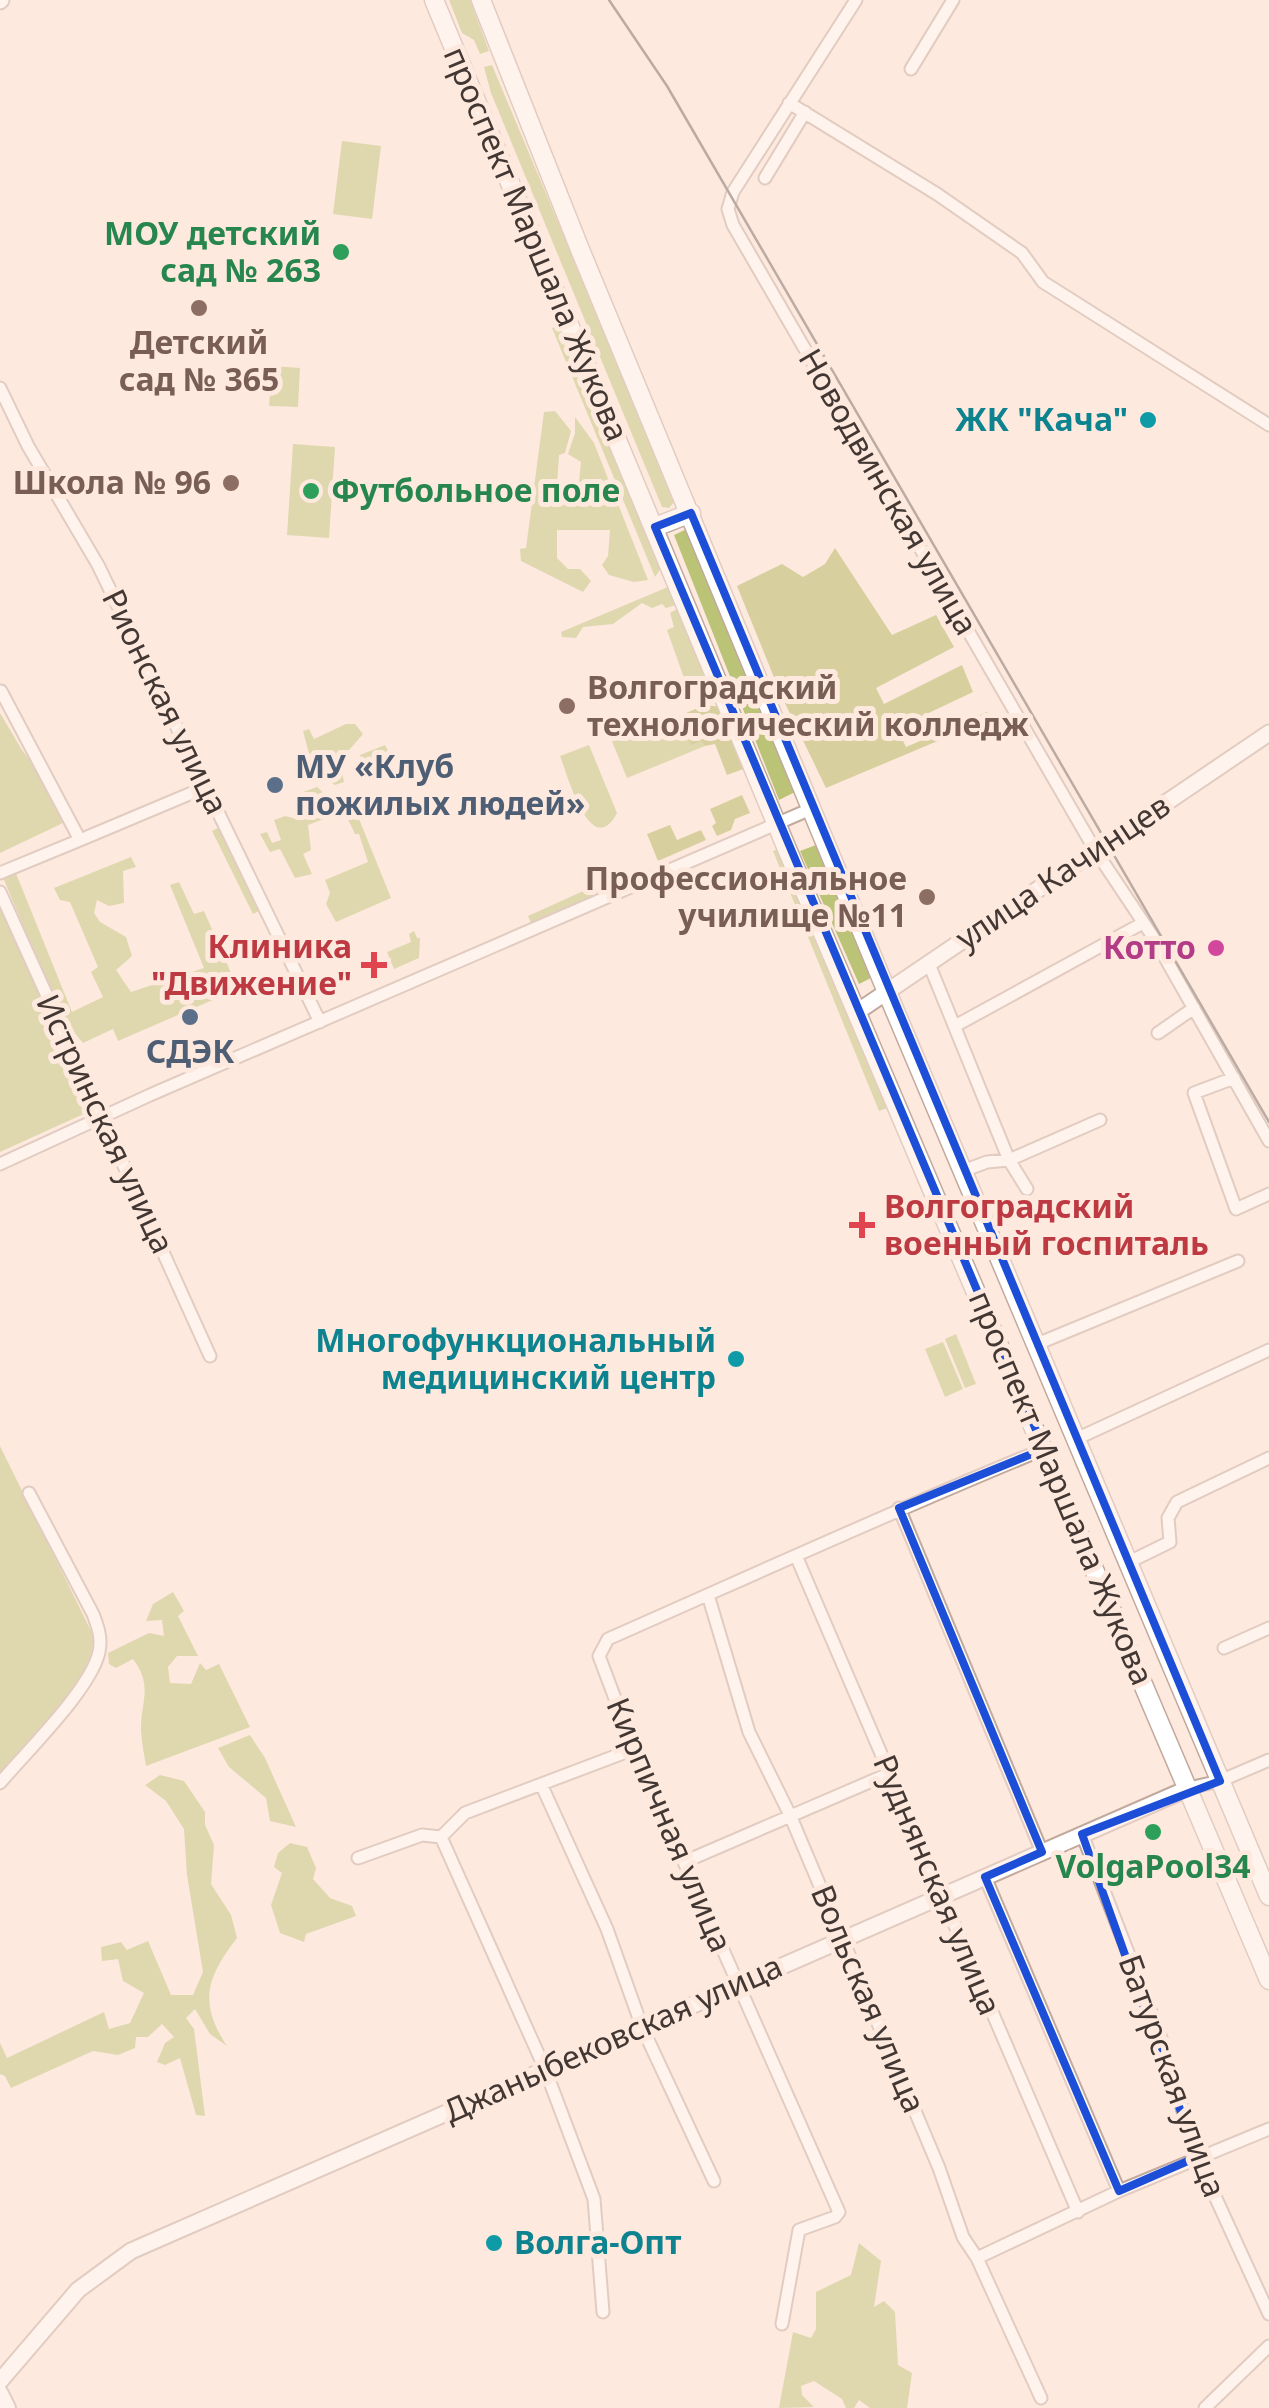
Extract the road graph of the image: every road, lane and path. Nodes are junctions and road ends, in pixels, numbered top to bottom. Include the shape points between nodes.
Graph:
1 (434, 0) edge
2 (481, 0) edge
3 (856, 0) edge
4 (953, 0) edge
5 (911, 69) dead end
6 (789, 103) junction
7 (805, 112) junction
8 (765, 178) dead end
9 (0, 388) edge
10 (1269, 425) edge
11 (692, 513) junction
12 (655, 527) junction
13 (1, 691) edge
14 (1269, 733) edge
15 (206, 787) junction
16 (813, 808) junction
17 (776, 822) junction
18 (80, 840) junction
19 (1094, 850) junction
20 (0, 872) edge
21 (0, 892) edge
22 (1144, 923) junction
23 (929, 964) junction
24 (888, 992) junction
25 (1194, 1008) junction
26 (857, 1012) junction
27 (320, 1022) junction
28 (954, 1026) junction
29 (1158, 1032) dead end
30 (1234, 1078) junction
31 (103, 1118) junction
32 (1100, 1120) dead end
33 (1269, 1140) edge
34 (1008, 1160) junction
35 (0, 1164) edge
36 (963, 1171) junction
37 (1027, 1189) dead end
38 (1269, 1194) edge
39 (1238, 1261) dead end
40 (1037, 1344) junction
41 (1269, 1350) edge
42 (210, 1356) dead end
43 (1076, 1438) junction
44 (1044, 1449) junction
45 (1269, 1458) edge
46 (29, 1492) dead end
47 (899, 1508) junction
48 (796, 1558) junction
49 (1129, 1562) junction
50 (708, 1595) junction
51 (1269, 1628) edge
52 (1224, 1648) dead end
53 (634, 1748) junction
54 (1269, 1760) edge
55 (888, 1774) junction
56 (1220, 1780) junction
57 (0, 1783) edge
58 (541, 1784) junction
59 (1189, 1788) junction
60 (790, 1816) junction
61 (1082, 1834) junction
62 (441, 1837) junction
63 (1042, 1852) junction
64 (358, 1858) dead end
65 (684, 1862) junction
66 (985, 1877) junction
67 (942, 1896) junction
68 (1269, 1896) edge
69 (842, 1939) junction
70 (1269, 1980) edge
71 (737, 1984) junction
72 (642, 2027) junction
73 (545, 2069) junction
74 (1269, 2129) edge
75 (1198, 2158) junction
76 (714, 2181) dead end
77 (1119, 2191) junction
78 (1078, 2212) junction
79 (977, 2258) junction
80 (603, 2312) dead end
81 (1269, 2314) edge
82 (782, 2324) dead end
83 (1269, 2346) edge
84 (0, 2381) edge
85 (0, 2392) edge
86 (1042, 2398) dead end
87 (8, 2408) edge
88 (1205, 2408) edge

1 - 12 highway, проспект Маршала Жукова
2 - 11 highway, проспект Маршала Жукова
3 - 6 street, Новодвинская улица
4 - 5 street
6 - 7 street
6 - 19 street, Новодвинская улица via 733,192 733,225
7 - 8 street
7 - 10 street via 1022,253 1042,282
9 - 15 street, Рионская улица via 98,565
11 - 12 highway
11 - 16 highway, проспект Маршала Жукова
12 - 17 highway, проспект Маршала Жукова
13 - 18 street
14 - 19 main road, улица Качинцев
15 - 18 street
15 - 27 street, Рионская улица
16 - 17 street
16 - 24 highway, проспект Маршала Жукова
17 - 26 highway, проспект Маршала Жукова
17 - 27 street
18 - 20 street
19 - 22 street, Новодвинская улица
19 - 23 main road, улица Качинцев
21 - 31 street, Истринская улица
22 - 25 street, Новодвинская улица
22 - 28 street
23 - 24 main road, улица Качинцев
23 - 28 street
24 - 26 main road, улица Качинцев
24 - 36 highway, проспект Маршала Жукова
25 - 29 street
25 - 30 street, Новодвинская улица
26 - 44 highway, проспект Маршала Жукова
27 - 31 street
28 - 34 street
30 - 33 street, Новодвинская улица
30 - 38 street via 1194,1093 1236,1209
31 - 35 street
31 - 42 street, Истринская улица
32 - 34 street
34 - 36 street
34 - 37 street
36 - 40 highway, проспект Маршала Жукова
39 - 40 street
40 - 43 highway, проспект Маршала Жукова
41 - 43 street
43 - 49 highway, проспект Маршала Жукова
44 - 47 street
44 - 59 highway, проспект Маршала Жукова
45 - 49 street via 1176,1502 1168,1518 1170,1542
46 - 57 street via 101,1633 89,1678
47 - 48 street
47 - 63 street
48 - 50 street
48 - 55 street, Руднянская улица
49 - 56 highway, проспект Маршала Жукова
50 - 53 street, Кирпичная улица via 608,1640 599,1656
50 - 60 street, Вольская улица via 749,1732
51 - 52 street
53 - 58 street
53 - 65 street, Кирпичная улица
54 - 56 street, Джаныбековская улица
55 - 60 street
55 - 67 street, Руднянская улица
56 - 59 street, Джаныбековская улица
56 - 68 highway, проспект Маршала Жукова
58 - 62 street via 465,1813
58 - 72 street via 607,1929
59 - 61 main road, Джаныбековская улица
59 - 70 highway, проспект Маршала Жукова
60 - 65 street
60 - 69 street, Вольская улица
61 - 63 main road, Джаныбековская улица
61 - 75 street, Батурская улица via 1160,2035
62 - 64 street via 422,1835
62 - 73 street
63 - 66 main road, Джаныбековская улица
65 - 71 street, Кирпичная улица
66 - 67 main road, Джаныбековская улица
66 - 77 street
67 - 69 main road, Джаныбековская улица
67 - 78 street, Руднянская улица
69 - 71 main road, Джаныбековская улица
69 - 79 street, Вольская улица
71 - 72 main road, Джаныбековская улица
71 - 82 street, Кирпичная улица via 839,2212 799,2230
72 - 73 main road, Джаныбековская улица
72 - 76 street
73 - 80 street via 594,2199
73 - 84 main road, Джаныбековская улица via 131,2251 78,2290
74 - 75 street
75 - 77 street
75 - 81 street, Батурская улица
77 - 78 street
78 - 79 street
79 - 86 street, Вольская улица
83 - 88 street
85 - 87 street

